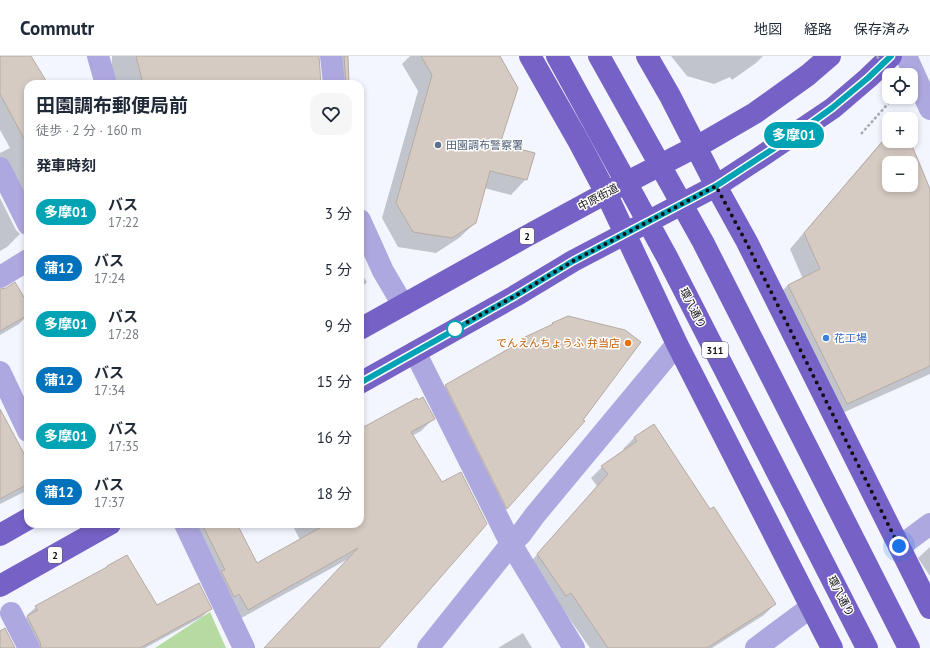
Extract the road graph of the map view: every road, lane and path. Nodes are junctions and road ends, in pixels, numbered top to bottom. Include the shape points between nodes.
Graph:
1 (98, 56) edge
2 (331, 56) edge
3 (530, 56) edge
4 (557, 56) edge
5 (599, 56) edge
6 (648, 56) edge
7 (830, 56) edge
8 (877, 56) edge
9 (891, 56) edge
10 (906, 56) edge
11 (885, 68) edge
12 (105, 80) edge
13 (334, 80) edge
14 (888, 104) edge
15 (930, 109) edge
16 (861, 134) dead end
17 (696, 146) junction
18 (0, 168) edge
19 (716, 186) junction
20 (606, 193) junction
21 (24, 216) edge
22 (364, 229) edge
23 (625, 233) junction
24 (24, 262) edge
25 (0, 276) edge
26 (403, 305) junction
27 (364, 327) edge
28 (677, 344) junction
29 (415, 352) junction
30 (0, 372) edge
31 (364, 381) edge
32 (24, 423) edge
33 (24, 521) edge
34 (930, 524) edge
35 (103, 528) edge
36 (187, 528) edge
37 (0, 535) edge
38 (511, 544) junction
39 (899, 546) junction
40 (0, 586) edge
41 (811, 607) junction
42 (930, 608) edge
43 (11, 613) dead end
44 (28, 648) edge
45 (244, 648) edge
46 (428, 648) edge
47 (574, 648) edge
48 (756, 648) edge
49 (832, 648) edge
50 (868, 648) edge
51 (909, 648) edge

1 - 12 street
2 - 13 street
3 - 20 main road
4 - 50 main road, 環八通り / 311, bridge via 668,257
5 - 51 main road, bridge via 703,242
6 - 17 main road
7 - 17 main road, 中原街道 / 2 via 808,75 755,112
8 - 11 path, bridge
9 - 19 main road via 832,108
10 - 15 street
14 - 16 path
17 - 19 main road
17 - 20 main road, 中原街道 / 2
18 - 21 street
19 - 23 main road
19 - 39 main road
20 - 23 main road
20 - 26 main road, 中原街道 / 2
22 - 26 street via 383,271
23 - 28 main road
23 - 29 main road
24 - 25 street
26 - 27 main road, 中原街道 / 2
28 - 38 street
28 - 41 main road
29 - 31 main road
29 - 38 street
30 - 32 street
33 - 37 main road
34 - 39 street
35 - 40 main road, 2
36 - 45 street
38 - 46 street
38 - 47 street
39 - 42 main road
41 - 48 street
41 - 49 main road
43 - 44 street

